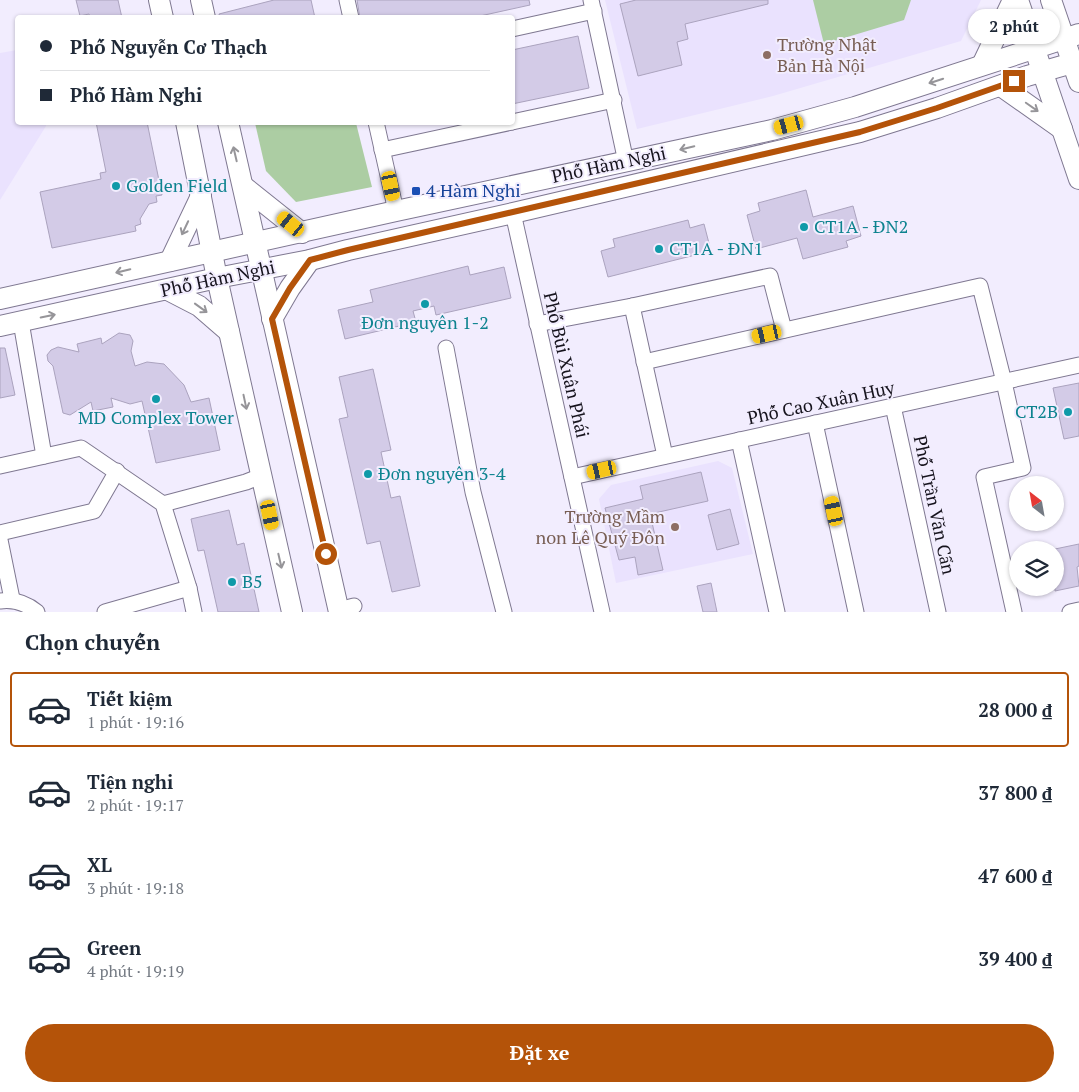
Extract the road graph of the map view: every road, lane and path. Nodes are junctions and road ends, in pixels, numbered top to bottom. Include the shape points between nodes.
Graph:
1 (159, 0) edge
2 (201, 0) edge
3 (347, 0) edge
4 (1013, 0) edge
5 (1018, 0) edge
6 (1051, 0) edge
7 (593, 6) edge
8 (162, 15) edge
9 (204, 15) edge
10 (351, 15) edge
11 (515, 28) edge
12 (1072, 36) edge
13 (1036, 47) junction
14 (1076, 62) edge
15 (982, 65) junction
16 (1044, 71) junction
17 (1079, 82) edge
18 (1001, 86) junction
19 (614, 100) junction
20 (515, 121) edge
21 (187, 125) edge
22 (229, 125) edge
23 (377, 125) edge
24 (498, 125) edge
25 (1062, 129) junction
26 (734, 138) junction
27 (382, 150) junction
28 (741, 160) junction
29 (626, 162) junction
30 (1079, 179) edge
31 (243, 186) junction
32 (201, 196) junction
33 (396, 211) junction
34 (512, 213) junction
35 (302, 232) junction
36 (256, 242) junction
37 (212, 252) junction
38 (310, 260) junction
39 (170, 261) junction
40 (262, 270) junction
41 (217, 278) junction
42 (168, 290) junction
43 (0, 299) edge
44 (632, 306) junction
45 (272, 319) junction
46 (21, 322) junction
47 (538, 324) junction
48 (0, 326) edge
49 (784, 330) junction
50 (229, 332) junction
51 (446, 348) dead end
52 (644, 362) junction
53 (1079, 365) edge
54 (1004, 382) junction
55 (893, 406) junction
56 (815, 422) junction
57 (739, 440) junction
58 (44, 456) junction
59 (665, 456) junction
60 (0, 466) edge
61 (117, 471) junction
62 (261, 476) junction
63 (572, 476) junction
64 (163, 504) junction
65 (0, 534) edge
66 (0, 540) edge
67 (189, 588) junction
68 (6, 600) edge
69 (344, 609) edge
70 (1079, 610) edge
71 (37, 612) edge
72 (105, 612) edge
73 (194, 612) edge
74 (292, 612) edge
75 (504, 612) edge
76 (602, 612) edge
77 (777, 612) edge
78 (856, 612) edge
79 (938, 612) edge
80 (1014, 612) edge
81 (1070, 612) edge

1 - 8 main road
2 - 9 main road
3 - 10 street
4 - 15 main road
5 - 13 main road
6 - 12 main road
7 - 11 street
7 - 19 street
12 - 13 main road, Phố Hàm Nghi
12 - 14 main road
13 - 15 main road, Phố Hàm Nghi
13 - 16 main road
14 - 16 main road, Phố Hàm Nghi
14 - 17 main road
15 -> 26 main road, Phố Hàm Nghi via 856,107
16 - 18 main road, Phố Hàm Nghi
16 - 25 main road
18 -> 25 main road
18 - 28 main road, Phố Hàm Nghi via 860,132
19 - 20 street
19 - 29 street
21 - 32 main road
31 -> 22 main road
23 - 27 street
24 - 27 street
25 - 30 main road
26 - 28 main road
26 -> 29 main road, Phố Hàm Nghi
27 - 33 street
28 - 34 main road, Phố Hàm Nghi
29 - 33 main road, Phố Hàm Nghi
31 - 35 main road
31 - 36 main road
32 - 37 main road
32 -> 39 main road
33 - 35 main road, Phố Hàm Nghi
34 - 38 main road, Phố Hàm Nghi
34 - 47 street, Phố Bùi Xuân Phái
35 - 36 main road, Phố Hàm Nghi
36 - 37 main road, Phố Hàm Nghi
36 - 40 main road
37 - 39 main road, Phố Hàm Nghi
37 - 41 main road
38 - 40 main road, Phố Hàm Nghi
38 - 45 main road
39 -> 43 main road, Phố Hàm Nghi
40 - 41 main road, Phố Hàm Nghi
40 - 45 main road
41 - 42 main road, Phố Hàm Nghi
41 - 50 main road
46 -> 42 main road, Phố Hàm Nghi
42 -> 50 main road via 199,306
44 - 47 street
44 - 49 street via 770,276
44 - 52 street
45 - 69 main road
46 - 48 main road, Phố Hàm Nghi
46 - 58 street
47 - 63 street, Phố Bùi Xuân Phái
49 - 52 street
49 - 54 street via 980,286
50 -> 62 main road
51 - 75 street via 473,492
52 - 59 street
53 - 54 street, Phố Cao Xuân Huy
54 - 55 street, Phố Cao Xuân Huy
54 - 80 street via 1023,468 984,477
55 - 56 street, Phố Cao Xuân Huy
55 - 79 street, Phố Trần Văn Cẩn
56 - 57 street, Phố Cao Xuân Huy
56 - 78 street
57 - 59 street, Phố Cao Xuân Huy
57 - 77 street
58 - 60 street
58 - 61 street via 81,448
59 - 63 street, Phố Cao Xuân Huy
61 - 64 street
61 - 65 street via 94,511
62 - 64 street
62 -> 74 main road
63 - 76 street, Phố Bùi Xuân Phái
64 - 67 street
66 - 68 street
67 - 72 street
67 - 73 street
68 - 71 street via 30,606
70 - 81 street

